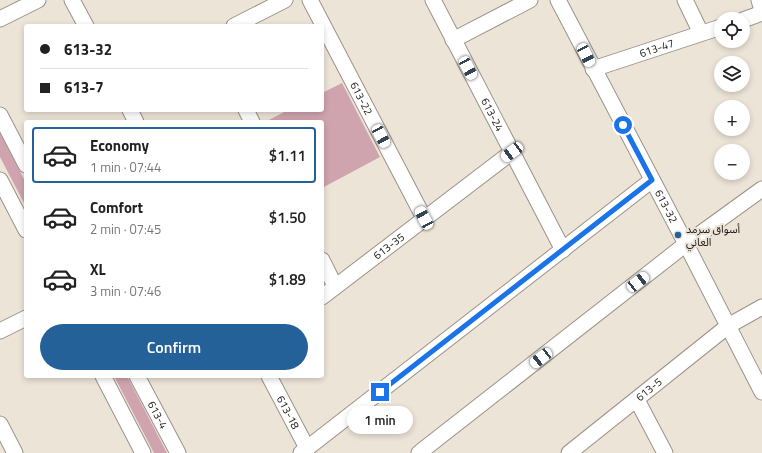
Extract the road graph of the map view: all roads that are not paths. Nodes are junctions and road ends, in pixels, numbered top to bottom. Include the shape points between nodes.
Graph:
1 (38, 0) edge
2 (72, 0) edge
3 (285, 0) edge
4 (310, 0) edge
5 (433, 0) edge
6 (530, 0) edge
7 (558, 0) edge
8 (684, 0) edge
9 (758, 0) edge
10 (762, 10) edge
11 (762, 14) edge
12 (750, 18) edge
13 (0, 20) edge
14 (85, 24) edge
15 (238, 24) edge
16 (323, 24) edge
17 (324, 27) edge
18 (714, 29) edge
19 (701, 33) junction
20 (453, 40) junction
21 (593, 69) junction
22 (0, 115) edge
23 (512, 152) junction
24 (24, 161) edge
25 (0, 180) edge
26 (652, 180) junction
27 (762, 189) edge
28 (424, 218) junction
29 (24, 226) edge
30 (686, 244) junction
31 (563, 250) junction
32 (324, 264) edge
33 (336, 286) junction
34 (324, 295) edge
35 (762, 307) edge
36 (24, 319) edge
37 (728, 326) junction
38 (0, 331) edge
39 (104, 378) edge
40 (138, 378) edge
41 (270, 378) edge
42 (762, 392) edge
43 (637, 400) junction
44 (0, 424) edge
45 (304, 451) edge
46 (15, 453) edge
47 (143, 453) edge
48 (178, 453) edge
49 (420, 453) edge
50 (569, 453) edge
51 (665, 453) edge

1 - 13 street
2 - 14 street
3 - 15 street
4 - 16 street, 613-22
5 - 20 street, 613-24
6 - 20 street
7 - 21 street, 613-32
8 - 19 street
9 - 10 street
11 - 12 street
17 - 28 street, 613-22
18 - 19 street, 613-47
19 - 21 street, 613-47
20 - 23 street, 613-24
21 - 26 street, 613-32
22 - 24 street
23 - 28 street, 613-35
23 - 31 street, 613-24
25 - 29 street
26 - 30 street, 613-32
26 - 31 street
27 - 30 street
28 - 33 street, 613-35
30 - 37 street, 613-32
30 - 49 street
31 - 45 street
32 - 33 street
33 - 34 street, 613-35
35 - 37 street, 613-5
36 - 38 street
37 - 42 street, 613-32
37 - 43 street, 613-5
39 - 47 street
40 - 48 street, 613-4
41 - 45 street, 613-18
43 - 50 street, 613-5
43 - 51 street
44 - 46 street

